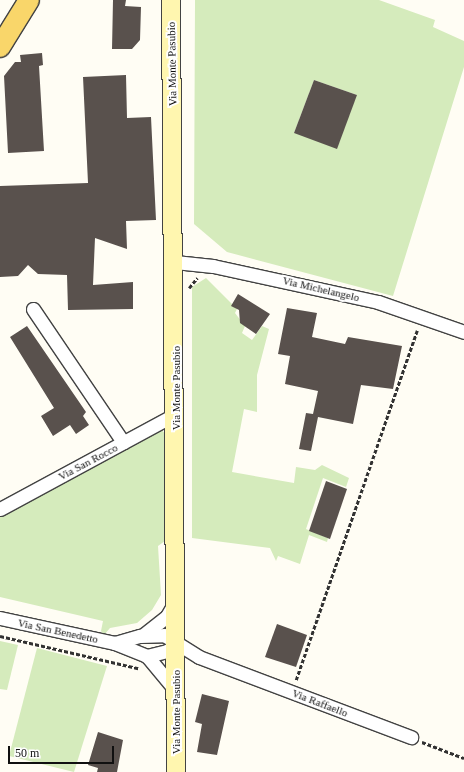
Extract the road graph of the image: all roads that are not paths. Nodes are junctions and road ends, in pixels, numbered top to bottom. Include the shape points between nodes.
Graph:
1 (29, 0) edge
2 (170, 1) edge
3 (0, 47) edge
4 (175, 262) junction
5 (33, 309) dead end
6 (464, 332) edge
7 (176, 414) junction
8 (124, 442) junction
9 (0, 509) edge
10 (176, 601) junction
11 (0, 618) edge
12 (142, 635) junction
13 (111, 642) junction
14 (177, 644) junction
15 (147, 656) junction
16 (176, 691) junction
17 (411, 737) road end
18 (176, 772) edge

1 - 3 main road
2 - 4 main road, Via Monte Pasubio
4 - 6 street, Via Michelangelo via 270,277 378,302
4 - 7 main road, Via Monte Pasubio
5 - 8 street
7 - 8 street, Via San Rocco
7 - 10 main road, Via Monte Pasubio
8 - 9 street, Via San Rocco
10 - 12 street via 167,616
10 - 14 main road, Via Monte Pasubio
11 - 13 street, Via San Benedetto
12 - 13 street, Via San Benedetto
12 - 14 street, Via San Benedetto via 164,635
13 - 15 street, Via San Benedetto
14 - 15 street via 162,653
14 - 16 main road, Via Monte Pasubio
14 - 17 street, Via Raffaello via 199,657
15 - 16 street
16 - 18 main road, Via Monte Pasubio

